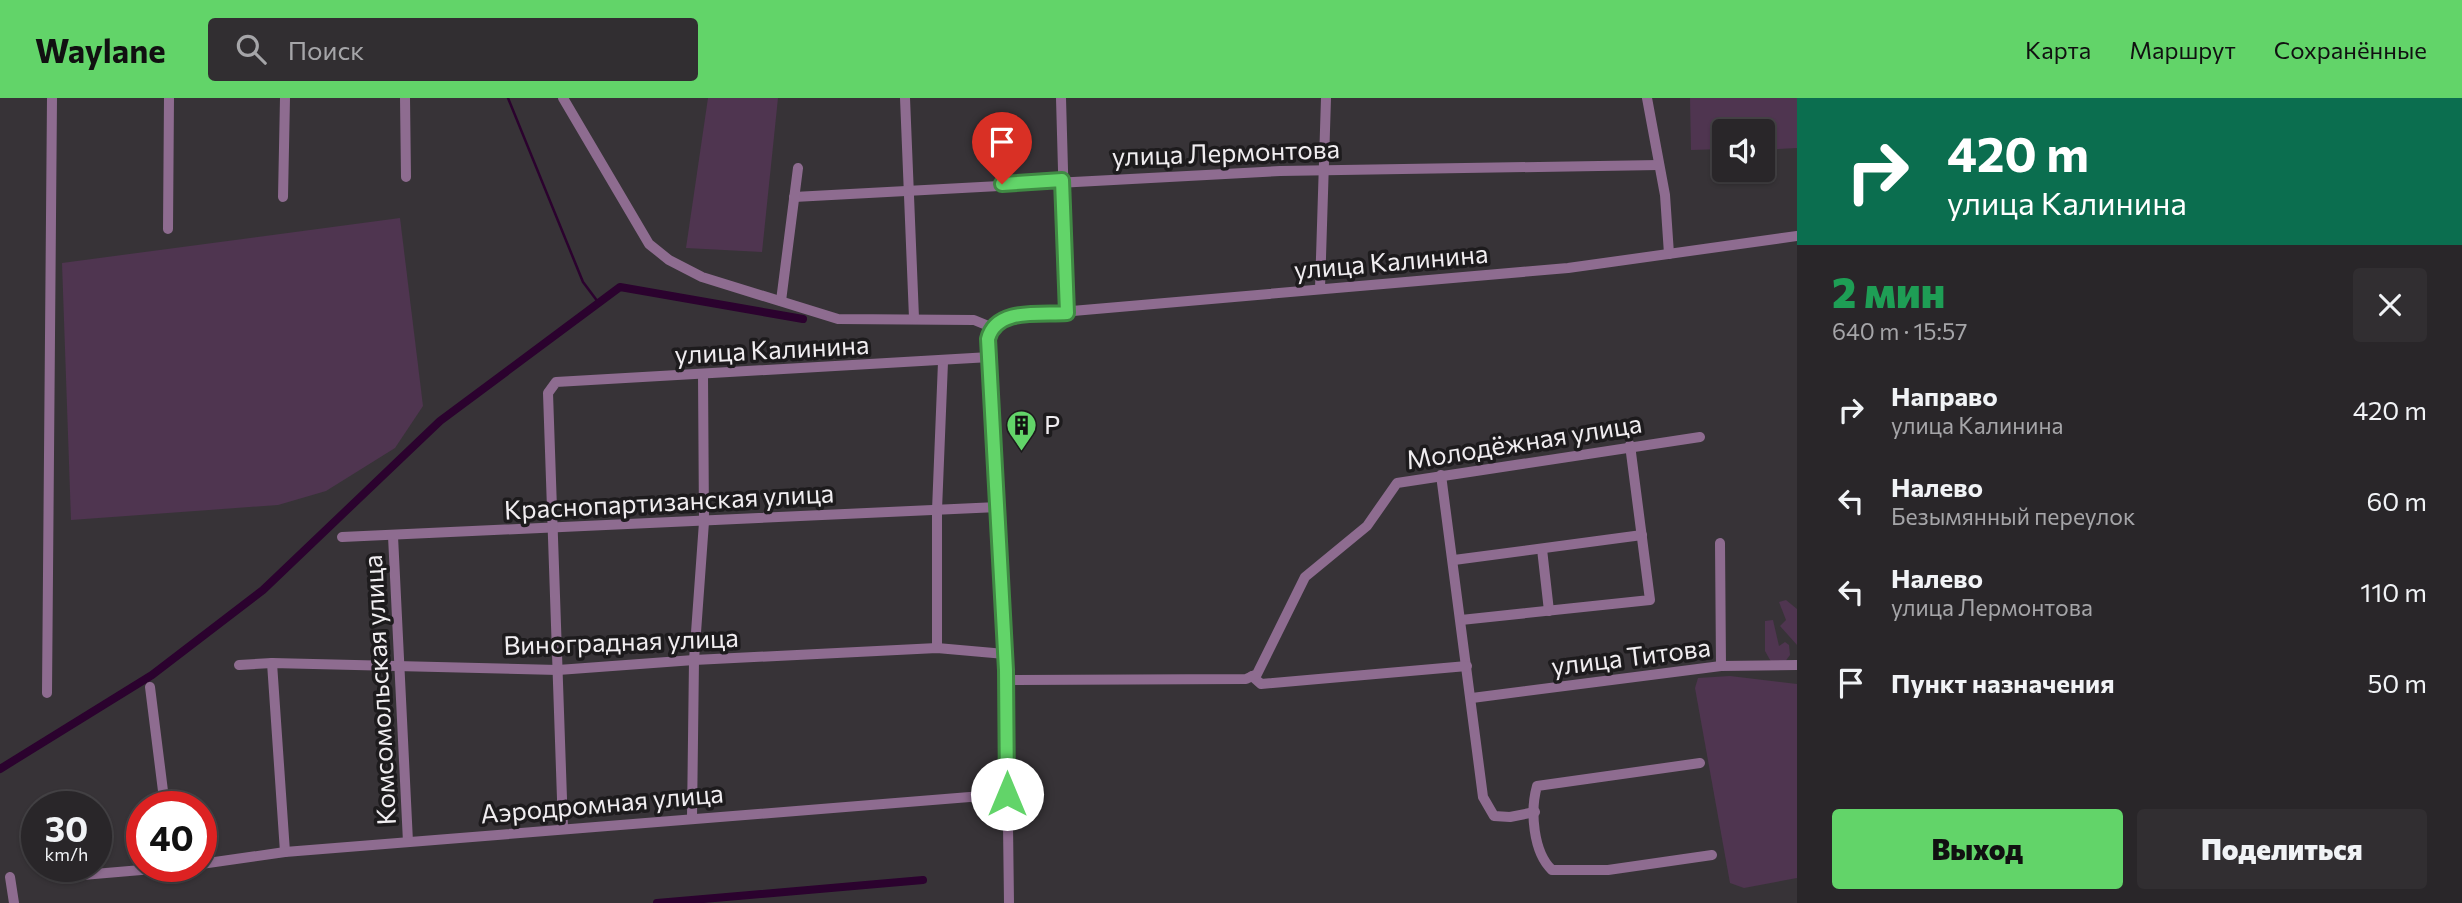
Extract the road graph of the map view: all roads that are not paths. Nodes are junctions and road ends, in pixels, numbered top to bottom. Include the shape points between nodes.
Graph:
1 (52, 98) edge
2 (169, 98) edge
3 (285, 98) edge
4 (405, 98) edge
5 (564, 98) edge
6 (905, 98) edge
7 (1061, 98) edge
8 (1326, 98) edge
9 (1647, 98) edge
10 (1659, 165) junction
11 (798, 168) dead end
12 (1322, 170) junction
13 (406, 177) dead end
14 (1062, 180) junction
15 (909, 190) junction
16 (283, 197) dead end
17 (794, 197) junction
18 (168, 229) dead end
19 (1797, 236) edge
20 (1669, 254) junction
21 (1320, 289) junction
22 (781, 301) junction
23 (1067, 313) junction
24 (915, 318) junction
25 (991, 327) junction
26 (990, 357) junction
27 (943, 362) junction
28 (703, 375) junction
29 (1700, 437) dead end
30 (1630, 446) junction
31 (1441, 475) junction
32 (998, 507) junction
33 (937, 510) junction
34 (704, 522) junction
35 (550, 529) junction
36 (1642, 535) junction
37 (393, 536) junction
38 (342, 537) dead end
39 (1720, 543) dead end
40 (1542, 549) junction
41 (1454, 560) junction
42 (1549, 611) junction
43 (1461, 620) junction
44 (937, 648) junction
45 (1005, 654) junction
46 (694, 660) junction
47 (272, 663) junction
48 (239, 665) dead end
49 (402, 665) junction
50 (1797, 665) edge
51 (1468, 666) junction
52 (1721, 666) junction
53 (558, 670) junction
54 (1249, 677) junction
55 (1006, 680) junction
56 (150, 687) dead end
57 (47, 693) dead end
58 (1472, 698) junction
59 (1700, 763) dead end
60 (163, 791) edge
61 (1007, 794) junction
62 (1535, 812) junction
63 (692, 818) junction
64 (562, 828) junction
65 (408, 842) junction
66 (285, 852) junction
67 (1712, 855) dead end
68 (217, 862) edge
69 (10, 877) dead end
70 (13, 903) edge
71 (1009, 903) edge

1 - 57 street
2 - 18 street
3 - 16 street
4 - 13 street
5 - 22 street via 649,244 702,277
6 - 15 street
7 - 14 street
8 - 12 street
9 - 10 street
10 - 12 street, улица Лермонтова
10 - 20 street
11 - 17 street
12 - 14 street, улица Лермонтова
12 - 21 street
14 - 15 street, улица Лермонтова
14 - 23 street
15 - 17 street, улица Лермонтова
15 - 24 street
17 - 22 street
19 - 20 street, улица Калинина
20 - 21 street, улица Калинина via 1568,268
21 - 23 street, улица Калинина
22 - 24 street via 838,319
23 - 25 street, улица Калинина via 1003,317
24 - 25 street via 974,320
25 - 26 street
26 - 27 street, улица Калинина
26 - 32 street
27 - 28 street, улица Калинина
27 - 33 street
28 - 34 street
28 - 35 street, улица Калинина via 556,382 548,393
29 - 30 street, Молодёжная улица
30 - 31 street, Молодёжная улица
30 - 36 street
31 - 41 street
31 - 54 street, Молодёжная улица via 1397,483 1367,526 1305,577 1257,674
32 - 33 street, Краснопартизанская улица
32 - 45 street
33 - 34 street, Краснопартизанская улица
33 - 44 street
34 - 35 street, Краснопартизанская улица
34 - 46 street
35 - 37 street, Краснопартизанская улица
35 - 53 street
36 - 40 street
36 - 42 street via 1650,600
37 - 38 street, Краснопартизанская улица
37 - 49 street, Комсомольская улица
39 - 52 street
40 - 41 street
40 - 42 street
41 - 43 street
42 - 43 street
43 - 51 street
44 - 45 street, Виноградная улица
44 - 46 street, Виноградная улица
45 - 55 street
46 - 53 street, Виноградная улица
46 - 63 street
47 - 48 street, Виноградная улица
47 - 49 street, Виноградная улица
47 - 66 street
49 - 53 street, Виноградная улица
49 - 65 street, Комсомольская улица
50 - 52 street, улица Титова
51 - 54 street via 1261,684
51 - 58 street
52 - 58 street, улица Титова
53 - 64 street
54 - 55 street
55 - 61 street
56 - 60 street
58 - 62 street via 1483,797 1494,816
59 - 62 street via 1537,786
61 - 63 street, Аэродромная улица
61 - 71 street
62 - 67 street via 1542,860 1552,870 1608,870
63 - 64 street, Аэродромная улица
64 - 65 street, Аэродромная улица
65 - 66 street, Аэродромная улица
66 - 68 street, Аэродромная улица
69 - 70 street

